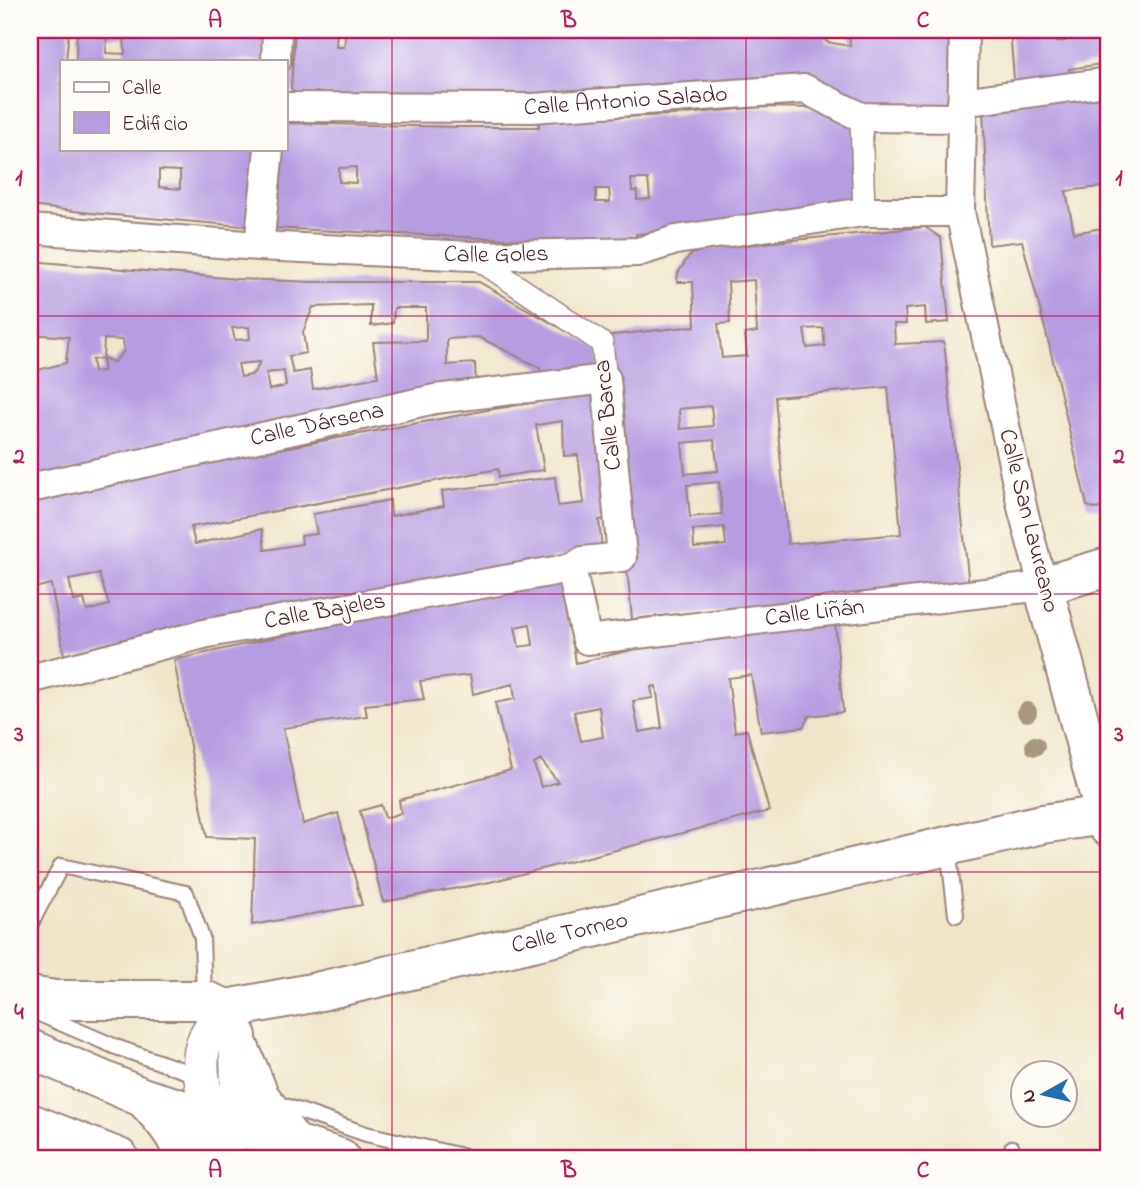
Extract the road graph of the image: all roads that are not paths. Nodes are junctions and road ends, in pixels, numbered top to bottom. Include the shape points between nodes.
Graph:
1 (277, 30) edge
2 (964, 30) edge
3 (276, 60) edge
4 (1108, 82) edge
5 (287, 107) edge
6 (961, 110) junction
7 (861, 117) junction
8 (269, 150) edge
9 (864, 212) junction
10 (960, 212) junction
11 (30, 229) edge
12 (259, 246) junction
13 (473, 256) junction
14 (606, 379) junction
15 (30, 488) edge
16 (622, 557) joint
17 (1108, 567) edge
18 (571, 568) junction
19 (1043, 586) junction
20 (30, 679) edge
21 (1107, 821) edge
22 (948, 845) junction
23 (956, 915) dead end
24 (30, 925) edge
25 (30, 996) edge
26 (30, 1010) edge
27 (222, 1017) junction
28 (30, 1049) edge
29 (219, 1118) edge
30 (30, 1123) edge
31 (30, 1154) edge
32 (40, 1158) edge
33 (119, 1158) edge
34 (340, 1158) edge
35 (471, 1158) edge

1 - 3 street
2 - 6 street, Calle San Laureano
4 - 6 street, Calle Antonio Salado
5 - 7 street, Calle Antonio Salado via 532,108 805,89
6 - 7 street, Calle Antonio Salado
6 - 10 street, Calle San Laureano
7 - 9 street
8 - 12 street
9 - 10 street, Calle Goles
9 - 13 street, Calle Goles via 676,240 638,252
10 - 19 street, Calle San Laureano via 1024,518
11 - 12 street, Calle Goles
12 - 13 street, Calle Goles
13 - 14 street, Calle Barca via 601,343
14 - 15 street, Calle Dársena via 435,399
14 - 16 street, Calle Barca
16 - 18 street, Calle Bajeles via 583,561
17 - 19 main road
18 - 19 street, Calle Liñán via 587,640
18 - 20 street, Calle Bajeles via 208,633
19 - 21 main road, Calle San Laureano
21 - 22 main road, Calle Torneo via 1042,824
22 - 23 lane
22 - 27 main road, Calle Torneo
24 - 27 lane via 61,866 186,893
25 - 27 main road, Calle Torneo
26 - 29 lane via 116,1047
27 - 29 main road
27 - 29 street via 213,1023 204,1041 200,1063
28 - 29 main road via 144,1098
29 - 34 main road
29 - 35 lane via 366,1134
30 - 33 main road
31 - 32 main road

